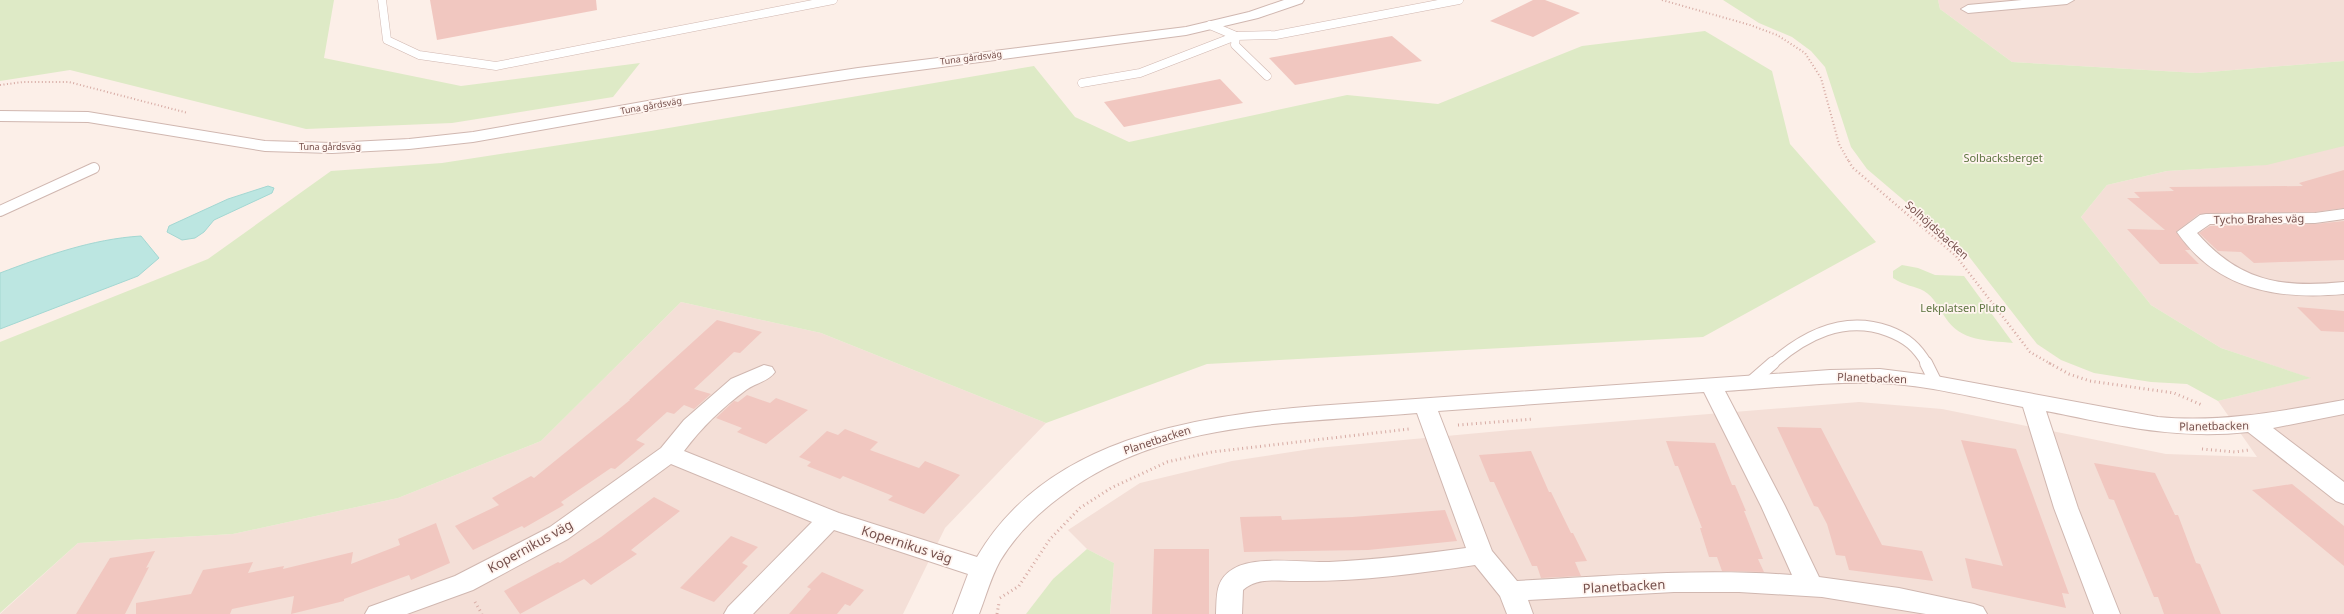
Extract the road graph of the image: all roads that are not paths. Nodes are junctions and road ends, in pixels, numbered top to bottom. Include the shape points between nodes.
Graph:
1 (382, 0) edge
2 (833, 0) edge
3 (1297, 0) edge
4 (1460, 0) edge
5 (2067, 0) edge
6 (1968, 9) dead end
7 (1210, 26) junction
8 (1236, 36) junction
9 (1267, 76) dead end
10 (1082, 83) dead end
11 (0, 116) edge
12 (94, 168) dead end
13 (0, 211) edge
14 (2344, 214) edge
15 (2344, 288) edge
16 (764, 372) dead end
17 (1750, 383) junction
18 (1936, 383) junction
19 (1710, 385) junction
20 (2032, 401) junction
21 (1425, 405) junction
22 (2344, 407) edge
23 (2254, 425) junction
24 (669, 454) junction
25 (2344, 495) edge
26 (830, 519) junction
27 (1481, 555) junction
28 (983, 569) junction
29 (1810, 586) junction
30 (1516, 603) edge
31 (378, 614) edge
32 (737, 614) edge
33 (966, 614) edge
34 (1229, 614) edge
35 (1974, 614) edge
36 (2107, 614) edge

1 - 2 lane via 387,40 419,55 496,66
3 - 7 street, Tuna gårdsväg
4 - 8 lane via 1276,35
5 - 6 street
7 - 8 lane
7 - 11 street, Tuna gårdsväg via 1146,37 858,73 687,99 473,137 409,144 332,148 265,146 88,117
8 - 9 lane via 1235,45
8 - 10 lane via 1140,72
12 - 13 lane
14 - 15 street, Tycho Brahes väg via 2315,218 2206,219 2186,232 2206,256 2235,275 2276,286 2330,290
16 - 24 street, Kopernikus väg via 739,384 692,425
17 - 18 street, Planetbacken via 1880,376
17 - 18 lane via 1784,351 1836,326 1870,326 1897,334 1914,345
17 - 19 street, Planetbacken
18 - 20 street, Planetbacken
19 - 21 street, Planetbacken
19 - 29 street via 1773,506
20 - 23 street, Planetbacken via 2189,429
20 - 36 street via 2066,508
21 - 27 street, Planetbacken
21 - 28 street, Planetbacken via 1210,425 1169,434 1131,447 1091,465 1026,512 1007,532
22 - 23 street, Planetbacken
23 - 25 street, Planetbacken
24 - 26 street, Kopernikus väg
24 - 31 street, Kopernikus väg via 559,533 464,582
26 - 28 street, Kopernikus väg
26 - 32 street
27 - 30 street, Planetbacken
27 - 34 street via 1413,565 1329,572 1266,571 1243,575 1230,586
28 - 33 street, Planetbacken
29 - 30 street, Planetbacken via 1692,582
29 - 35 street, Planetbacken

